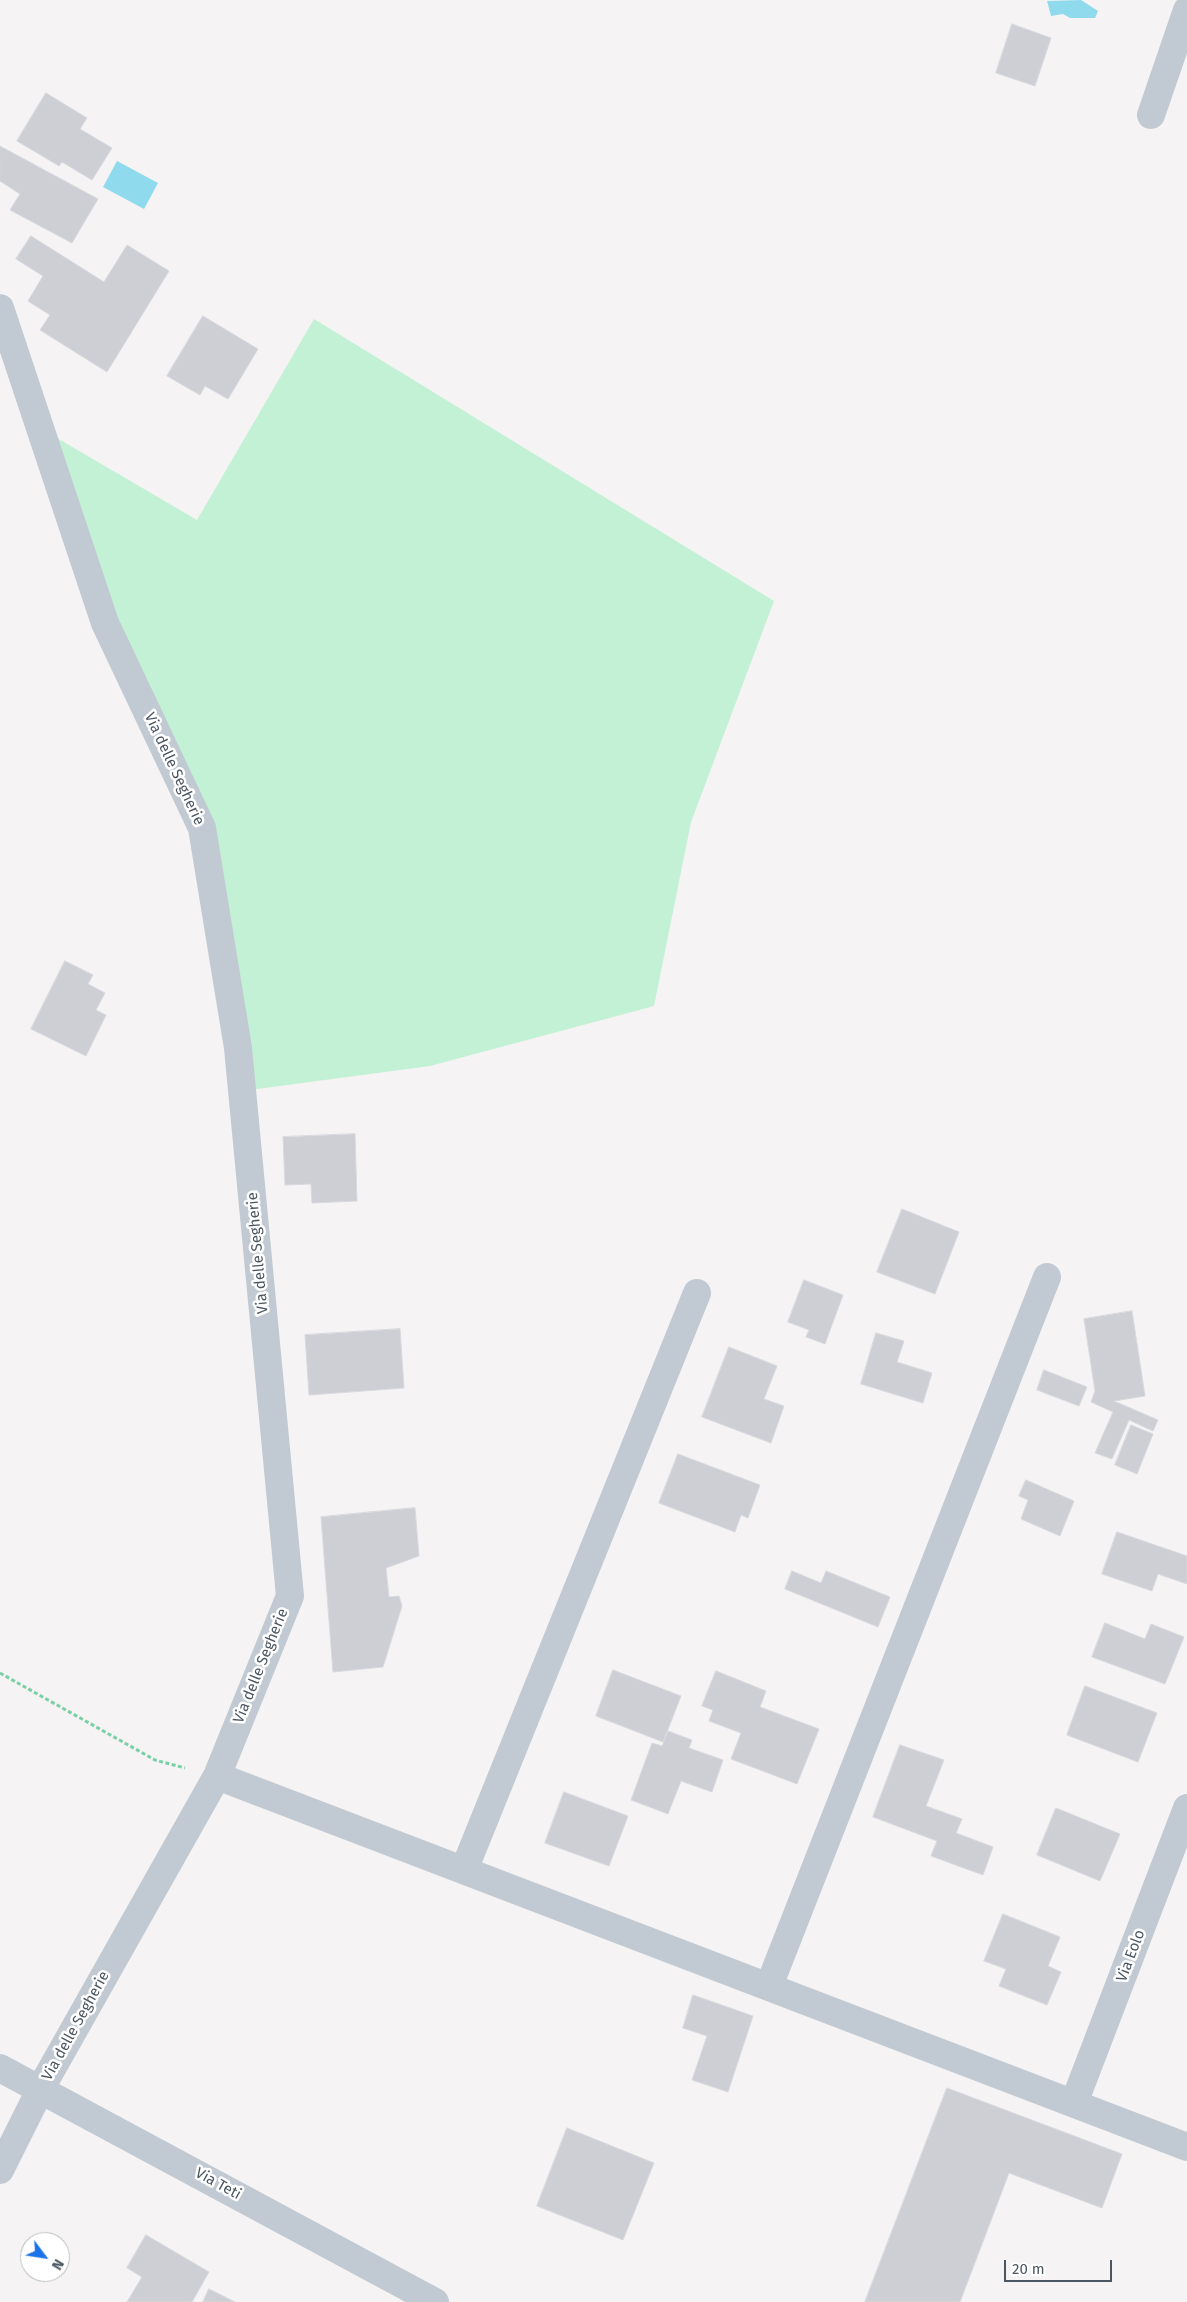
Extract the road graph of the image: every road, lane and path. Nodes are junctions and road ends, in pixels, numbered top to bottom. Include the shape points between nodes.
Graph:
1 (1187, 10) edge
2 (1150, 115) dead end
3 (0, 308) edge
4 (1047, 1278) dead end
5 (697, 1293) dead end
6 (0, 1674) edge
7 (217, 1776) junction
8 (1187, 1808) edge
9 (464, 1870) junction
10 (769, 1986) junction
11 (0, 2068) edge
12 (41, 2088) junction
13 (1074, 2103) junction
14 (1187, 2148) edge
15 (0, 2170) edge
16 (435, 2302) edge

1 - 2 street
3 - 7 street, Via delle Segherie via 105,622 202,828 238,1048 290,1596
4 - 10 street
5 - 9 street
6 - 7 path via 156,1760
7 - 9 street
7 - 12 street, Via delle Segherie
8 - 13 street, Via Eolo
9 - 10 street
10 - 13 street
11 - 12 street, Via Teti
12 - 15 street, Via delle Segherie
12 - 16 street, Via Teti
13 - 14 street

